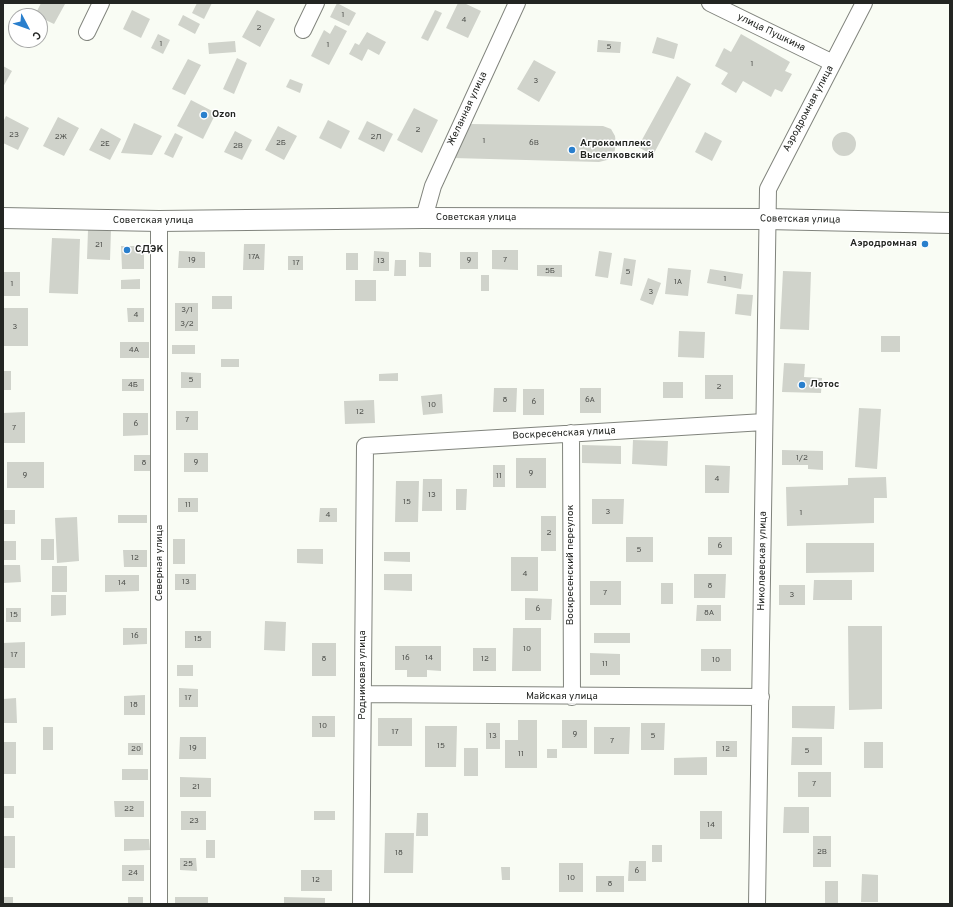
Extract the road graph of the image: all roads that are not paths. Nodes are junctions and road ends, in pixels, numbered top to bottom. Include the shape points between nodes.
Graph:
1 (101, 3) edge
2 (316, 3) edge
3 (517, 3) edge
4 (710, 3) edge
5 (864, 3) edge
6 (303, 30) dead end
7 (87, 32) dead end
8 (833, 63) junction
9 (3, 218) edge
10 (424, 218) junction
11 (766, 219) junction
12 (159, 221) junction
13 (950, 223) edge
14 (764, 422) junction
15 (571, 433) junction
16 (365, 446) joint
17 (362, 694) junction
18 (572, 697) junction
19 (761, 697) junction
20 (160, 904) edge
21 (361, 904) edge
22 (757, 904) edge

1 - 7 street
2 - 6 street
3 - 10 street, Желанная улица via 433,186
4 - 8 street, улица Пушкина
5 - 8 street, Аэродромная улица
8 - 11 street, Аэродромная улица via 768,189
9 - 12 main road, Советская улица
10 - 11 main road, Советская улица
10 - 12 main road, Советская улица
11 - 13 main road, Советская улица
11 - 14 street, Николаевская улица
12 - 20 street, Северная улица
14 - 15 street, Воскресенская улица
14 - 19 street, Николаевская улица
15 - 16 street, Воскресенская улица
15 - 18 street, Воскресенский переулок
16 - 17 street, Родниковая улица
17 - 18 street, Майская улица
17 - 21 street, Родниковая улица
18 - 19 street, Майская улица
19 - 22 street, Николаевская улица

